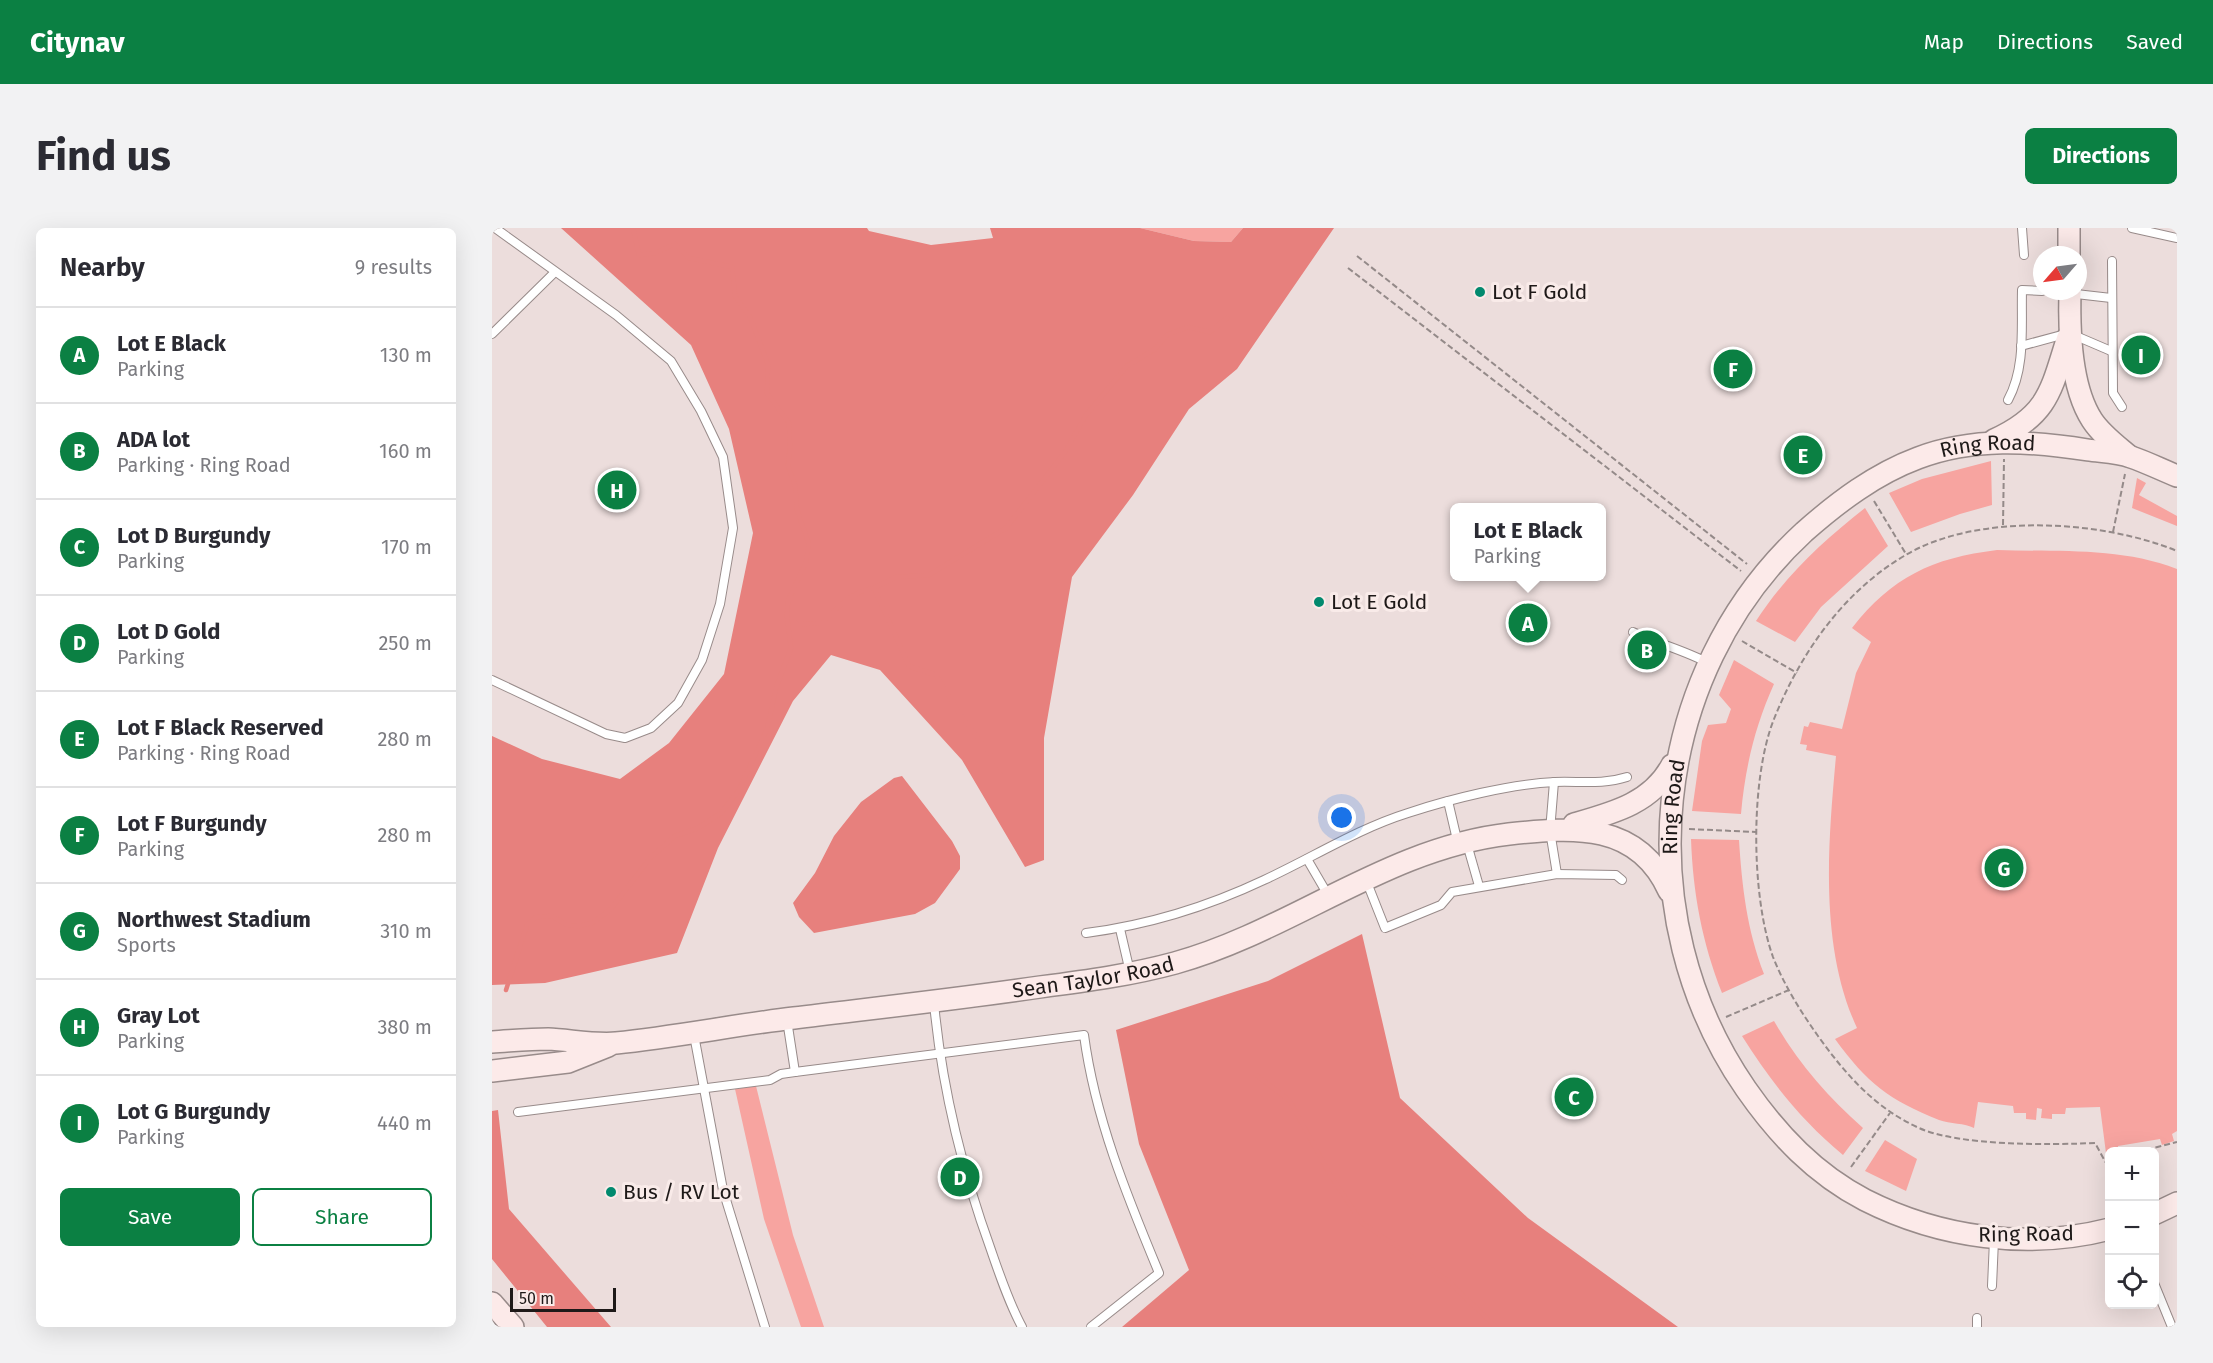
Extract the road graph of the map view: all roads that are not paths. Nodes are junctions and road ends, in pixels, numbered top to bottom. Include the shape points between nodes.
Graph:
1 (495, 228) edge
2 (2022, 228) edge
3 (2069, 228) edge
4 (2132, 228) edge
5 (2177, 238) edge
6 (2070, 246) edge
7 (2024, 255) dead end
8 (2112, 261) dead end
9 (555, 272) junction
10 (2033, 291) edge
11 (2087, 294) edge
12 (2111, 298) junction
13 (2070, 300) edge
14 (2069, 333) junction
15 (492, 334) edge
16 (2020, 346) junction
17 (2111, 351) junction
18 (2008, 400) dead end
19 (2122, 406) dead end
20 (1996, 450) junction
21 (2127, 462) junction
22 (2177, 476) edge
23 (1633, 632) dead end
24 (1709, 663) junction
25 (492, 680) edge
26 (1680, 750) junction
27 (1626, 777) dead end
28 (1554, 782) junction
29 (1448, 801) junction
30 (1550, 831) junction
31 (1462, 844) junction
32 (1307, 859) junction
33 (1557, 874) junction
34 (1365, 878) junction
35 (1622, 880) dead end
36 (1479, 886) junction
37 (1328, 895) junction
38 (1673, 898) junction
39 (1120, 928) junction
40 (1086, 933) dead end
41 (1131, 974) junction
42 (934, 1003) junction
43 (787, 1019) junction
44 (693, 1031) junction
45 (492, 1042) edge
46 (613, 1044) junction
47 (938, 1054) junction
48 (568, 1062) junction
49 (492, 1071) edge
50 (795, 1072) junction
51 (492, 1084) edge
52 (702, 1090) junction
53 (518, 1112) dead end
54 (2177, 1203) edge
55 (2159, 1212) edge
56 (2105, 1230) edge
57 (1995, 1238) junction
58 (1992, 1286) dead end
59 (2159, 1295) edge
60 (492, 1303) edge
61 (513, 1327) edge
62 (765, 1327) edge
63 (1022, 1327) edge
64 (1091, 1327) edge
65 (2172, 1327) edge

1 - 9 lane
2 - 7 lane
3 - 6 main road
4 - 5 lane
8 - 12 lane
9 - 15 lane
9 - 25 lane via 616,315 671,362 723,457 734,528 720,604 702,660 678,703 651,728 625,738 606,734
10 - 16 lane via 2022,290
11 - 12 lane
12 - 17 lane
13 - 14 main road
14 - 16 lane
14 - 17 lane
14 - 20 main road via 2046,400
14 - 21 main road via 2085,406
16 - 18 lane via 2018,383
17 - 19 lane via 2113,393
20 - 21 main road, Ring Road via 2037,443
20 - 24 main road, Ring Road via 1918,458 1870,481 1827,512 1783,552 1747,596
21 - 22 main road, Ring Road
23 - 24 lane
24 - 26 main road, Ring Road
26 - 30 main road, Sean Taylor Road via 1661,783 1647,796 1605,815
26 - 38 main road, Ring Road via 1671,792 1669,829
27 - 28 lane via 1610,783
28 - 29 lane
28 - 30 lane
29 - 31 lane
29 - 32 lane via 1369,826
30 - 31 main road, Sean Taylor Road
30 - 33 lane
30 - 38 main road, Sean Taylor Road via 1596,831 1623,841 1643,852
31 - 34 main road, Sean Taylor Road
31 - 36 lane
32 - 37 lane
32 - 39 lane via 1194,909
33 - 35 lane via 1616,875
33 - 36 lane
34 - 36 lane via 1385,928 1441,905 1452,892
34 - 37 main road, Sean Taylor Road
37 - 41 main road, Sean Taylor Road via 1255,935 1212,952
38 - 57 main road, Ring Road via 1698,999 1710,1028 1767,1118 1805,1160 1847,1190 1888,1212 1934,1228
39 - 40 lane
39 - 41 lane
41 - 42 main road, Sean Taylor Road
42 - 43 main road, Sean Taylor Road
42 - 47 lane
43 - 44 main road, Sean Taylor Road
43 - 50 lane
44 - 46 main road, Sean Taylor Road
44 - 52 lane
45 - 46 main road, Sean Taylor Road via 545,1039
46 - 48 main road, Sean Taylor Road
47 - 50 lane
47 - 63 lane via 978,1214
47 - 64 lane via 1084,1035 1099,1111 1120,1178 1159,1273
48 - 49 main road, Sean Taylor Road
48 - 51 main road
50 - 52 lane via 770,1080
52 - 53 lane
52 - 62 lane via 723,1190
54 - 55 main road
56 - 57 main road, Ring Road via 2055,1238
57 - 58 lane
59 - 65 lane
60 - 61 main road

